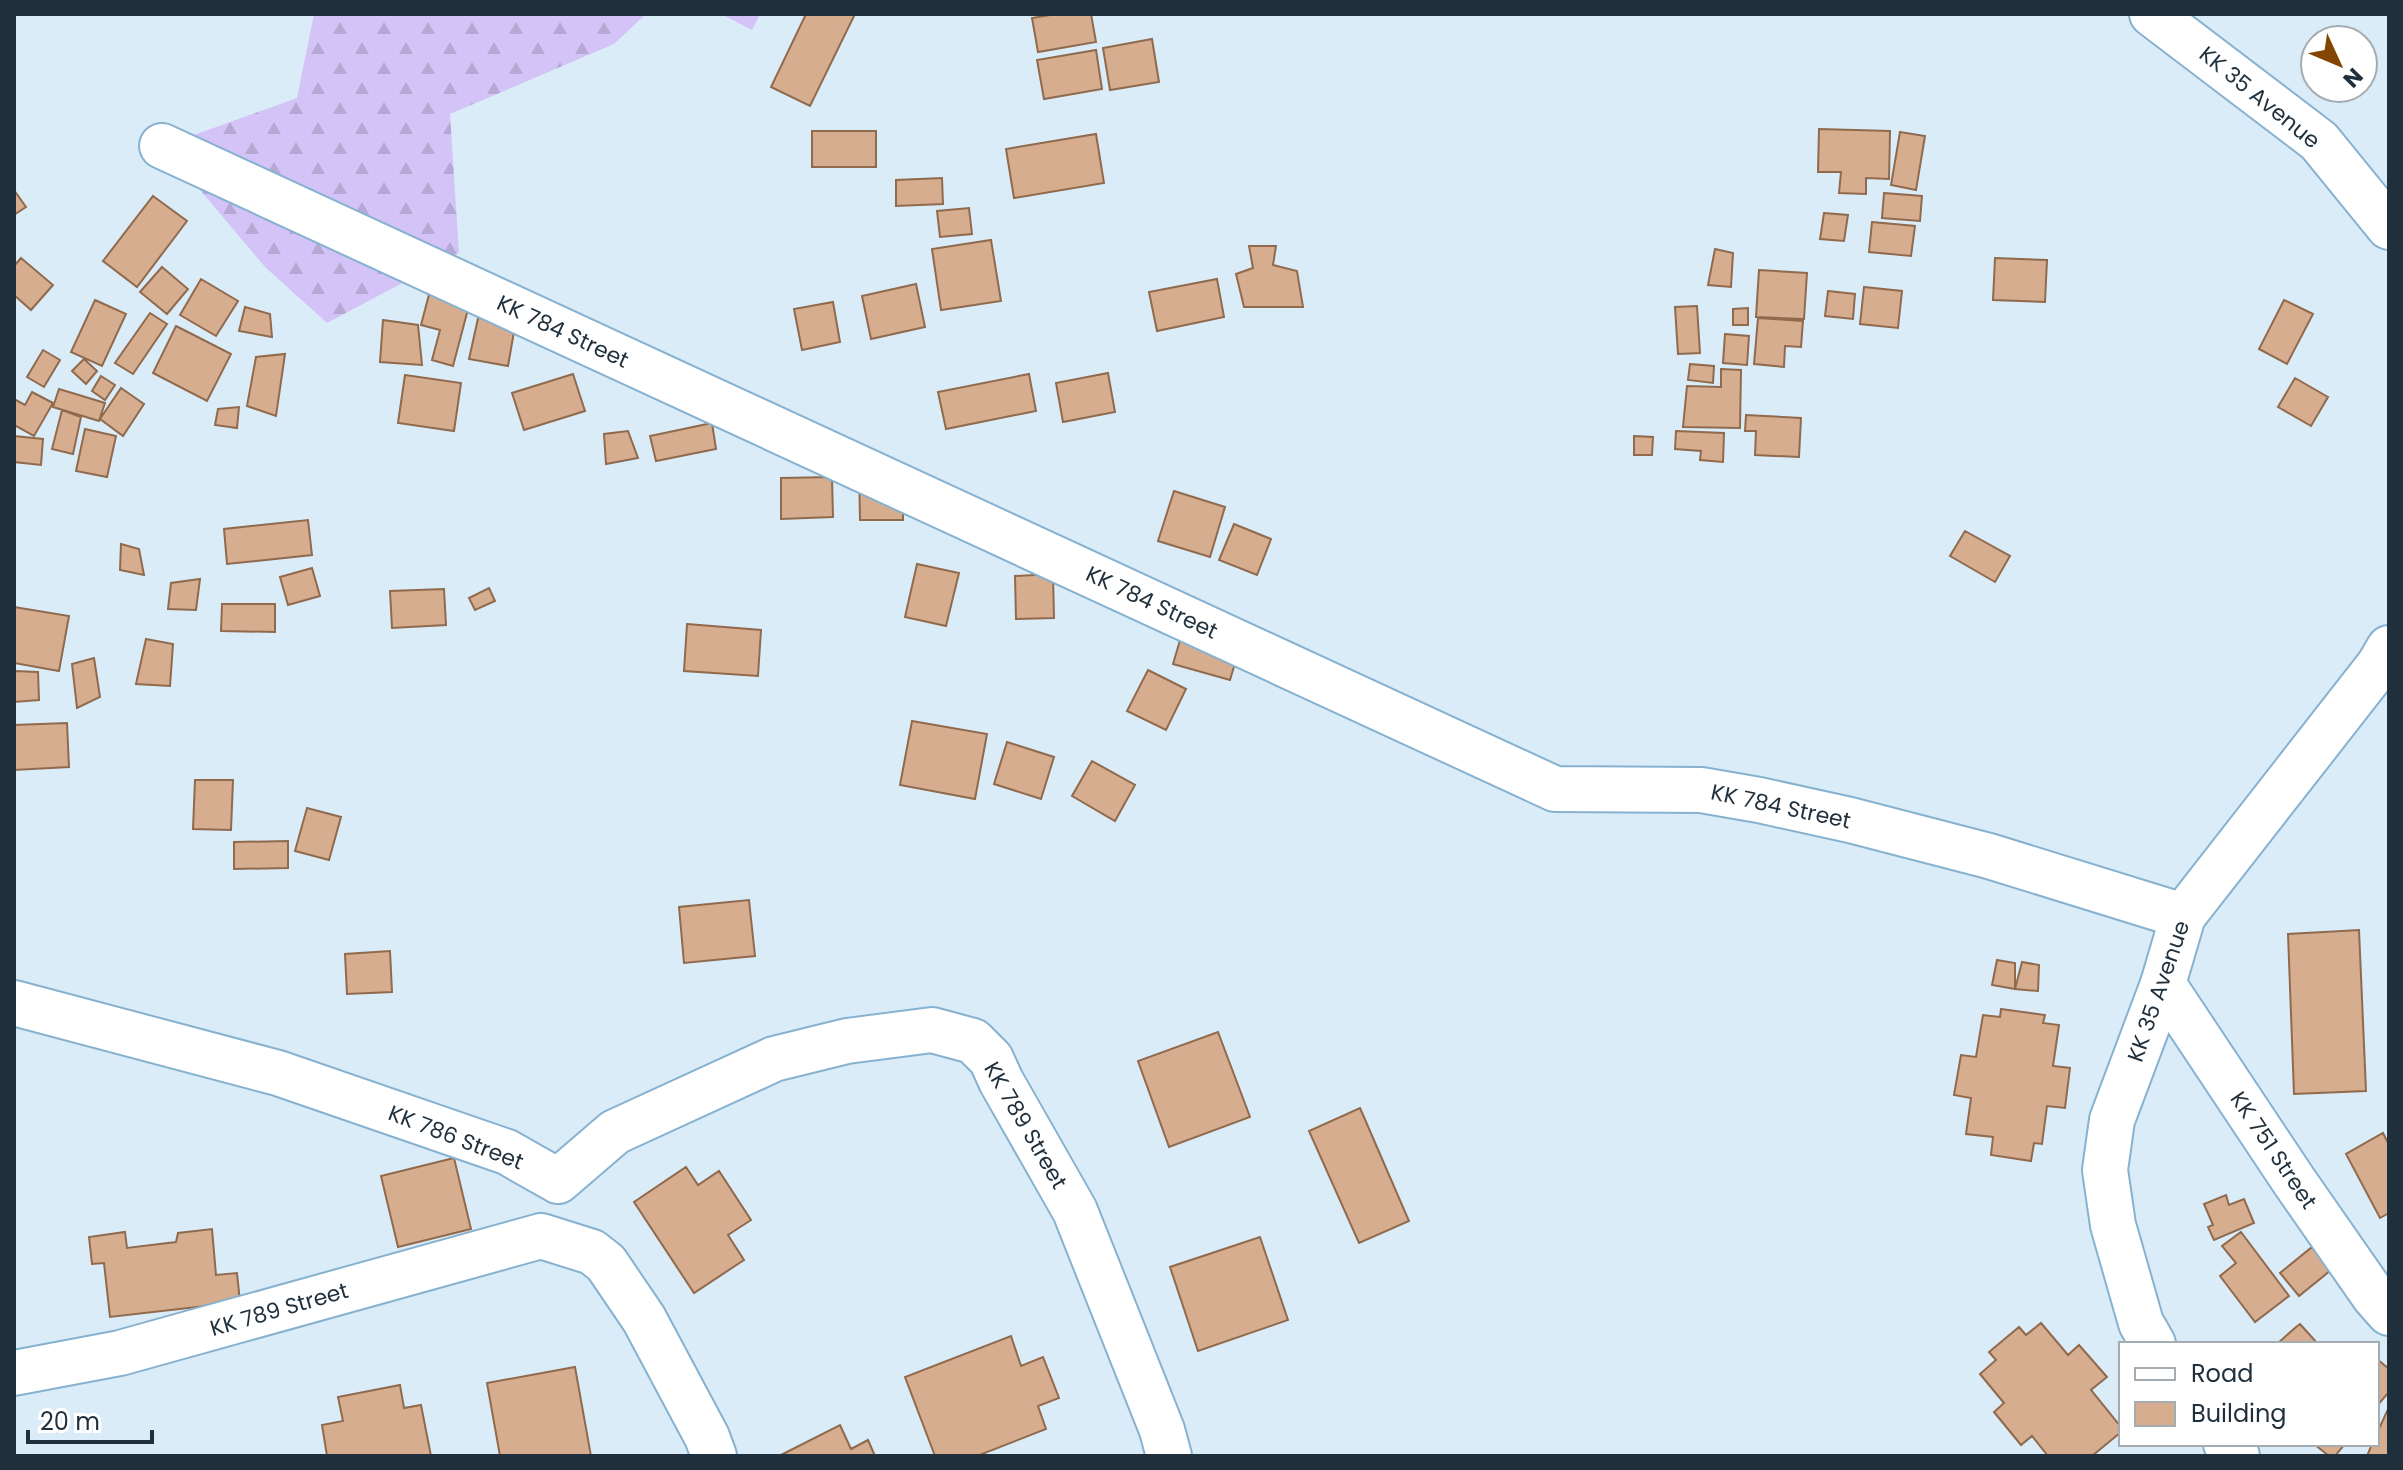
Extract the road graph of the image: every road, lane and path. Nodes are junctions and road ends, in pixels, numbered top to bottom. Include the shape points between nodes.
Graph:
1 (2152, 14) edge
2 (162, 146) dead end
3 (2389, 227) edge
4 (2389, 648) edge
5 (2183, 916) junction
6 (2163, 984) junction
7 (14, 1003) edge
8 (558, 1181) junction
9 (541, 1236) junction
10 (2389, 1313) edge
11 (2152, 1342) edge
12 (14, 1373) edge
13 (714, 1456) edge
14 (1169, 1456) edge

1 - 3 street, KK 35 Avenue via 2319,141
2 - 5 street, KK 784 Street via 1555,789 1701,790 1759,800 1989,856
4 - 5 street, KK 35 Avenue
5 - 6 street, KK 35 Avenue
6 - 10 street, KK 751 Street
6 - 11 street, KK 35 Avenue via 2112,1120 2105,1170 2113,1225 2141,1323
7 - 8 street, KK 786 Street via 278,1073 507,1152
8 - 9 street
8 - 14 street, KK 789 Street via 615,1132 774,1059 847,1041 932,1030 973,1041 991,1059 1075,1211
9 - 12 street, KK 789 Street via 120,1353
9 - 13 street via 592,1252 613,1272 644,1319

